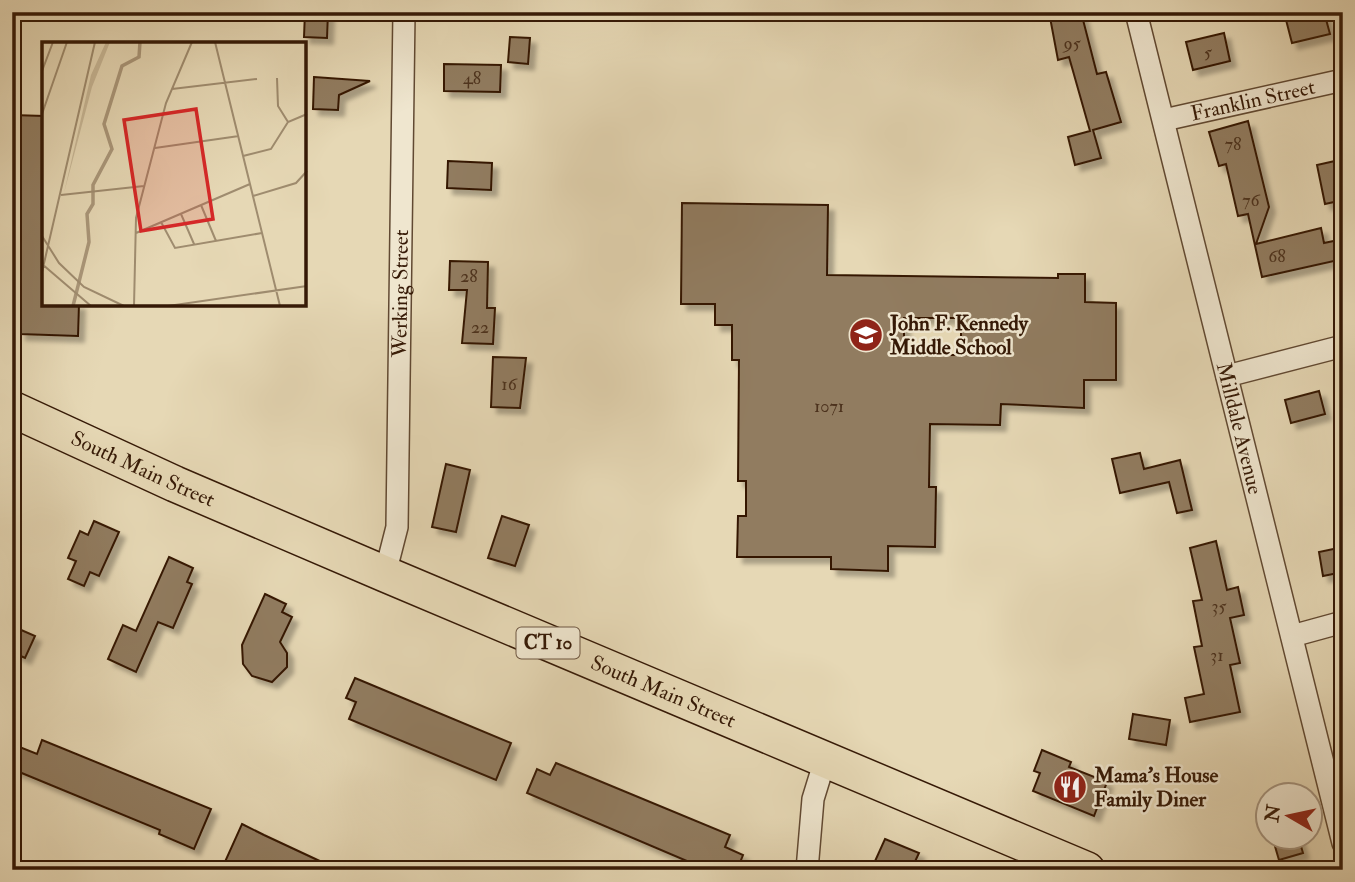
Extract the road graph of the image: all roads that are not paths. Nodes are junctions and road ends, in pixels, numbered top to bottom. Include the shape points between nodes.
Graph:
1 (404, 12) edge
2 (1136, 12) edge
3 (1343, 80) edge
4 (1164, 120) junction
5 (1343, 346) edge
6 (1227, 376) junction
7 (12, 409) edge
8 (385, 574) junction
9 (1343, 622) edge
10 (1292, 636) junction
11 (825, 760) junction
12 (1343, 843) edge
13 (807, 870) edge
14 (1087, 870) edge

1 - 8 street, Werking Street via 397,527
2 - 4 street, Milldale Avenue
3 - 4 street, Franklin Street
4 - 6 street, Milldale Avenue
5 - 6 street
6 - 10 street, Milldale Avenue
7 - 8 highway, South Main Street / CT 10
8 - 11 highway, South Main Street / CT 10
9 - 10 street
10 - 12 street, Milldale Avenue
11 - 13 street via 813,799
11 - 14 highway, South Main Street / CT 10

